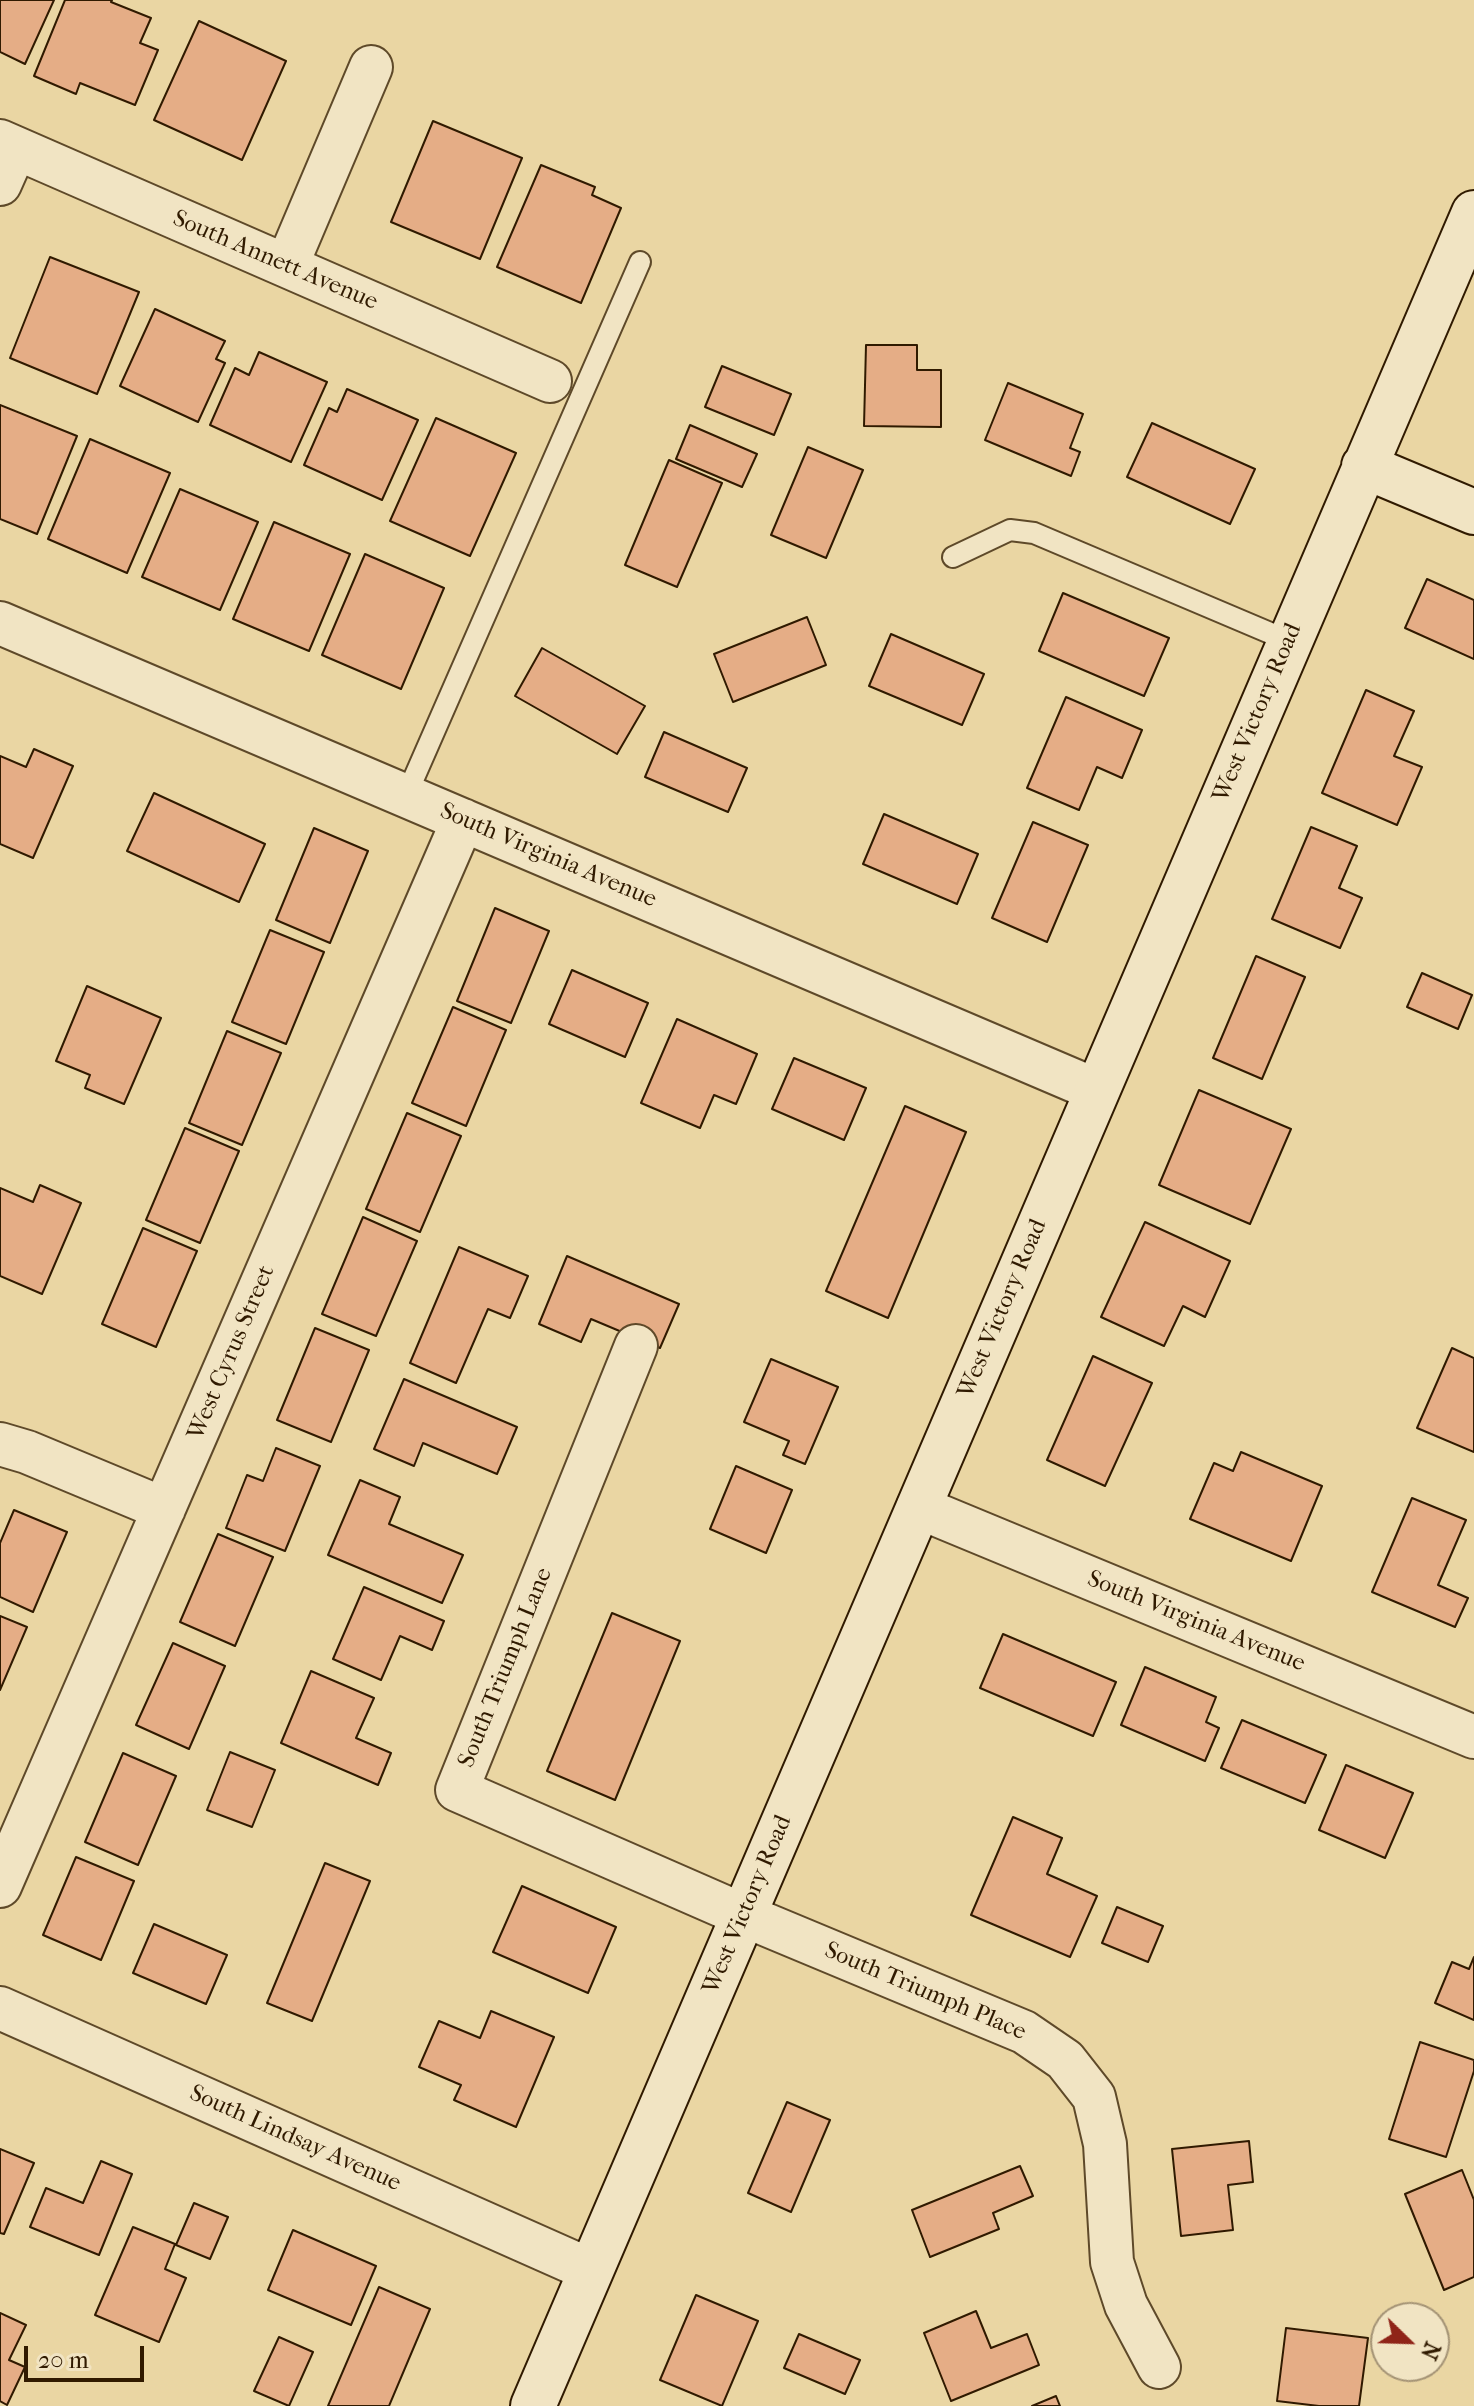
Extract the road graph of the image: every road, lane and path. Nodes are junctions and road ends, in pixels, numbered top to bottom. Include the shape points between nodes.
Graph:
1 (371, 67) dead end
2 (5, 158) edge
3 (1474, 213) edge
4 (640, 262) dead end
5 (287, 265) junction
6 (550, 381) dead end
7 (1364, 466) junction
8 (1474, 512) edge
9 (953, 557) dead end
10 (0, 623) edge
11 (1289, 641) junction
12 (406, 796) junction
13 (463, 820) junction
14 (1096, 1090) junction
15 (636, 1346) dead end
16 (0, 1444) edge
17 (918, 1507) junction
18 (164, 1509) junction
19 (1474, 1737) edge
20 (0, 1886) edge
21 (743, 1915) junction
22 (0, 2008) edge
23 (590, 2270) junction
24 (1159, 2367) dead end
25 (533, 2406) edge

1 - 5 street
2 - 5 street, South Annett Avenue
3 - 7 street, West Victory Road
4 - 12 lane
5 - 6 street, South Annett Avenue
7 - 8 street
7 - 11 street, West Victory Road
9 - 11 lane via 1010,530 1034,533
10 - 12 street, South Virginia Avenue
11 - 14 street, West Victory Road
12 - 13 street, South Virginia Avenue
13 - 14 street, South Virginia Avenue
13 - 18 street, West Cyrus Street
14 - 17 street, West Victory Road
15 - 21 street, South Triumph Lane via 457,1790
16 - 18 street
17 - 19 street, South Virginia Avenue
17 - 21 street, West Victory Road
18 - 20 street, West Cyrus Street
21 - 23 street, West Victory Road
21 - 24 street, South Triumph Place via 1024,2032 1065,2060 1094,2097 1105,2144 1112,2262 1126,2305
22 - 23 street, South Lindsay Avenue
23 - 25 street, West Victory Road

